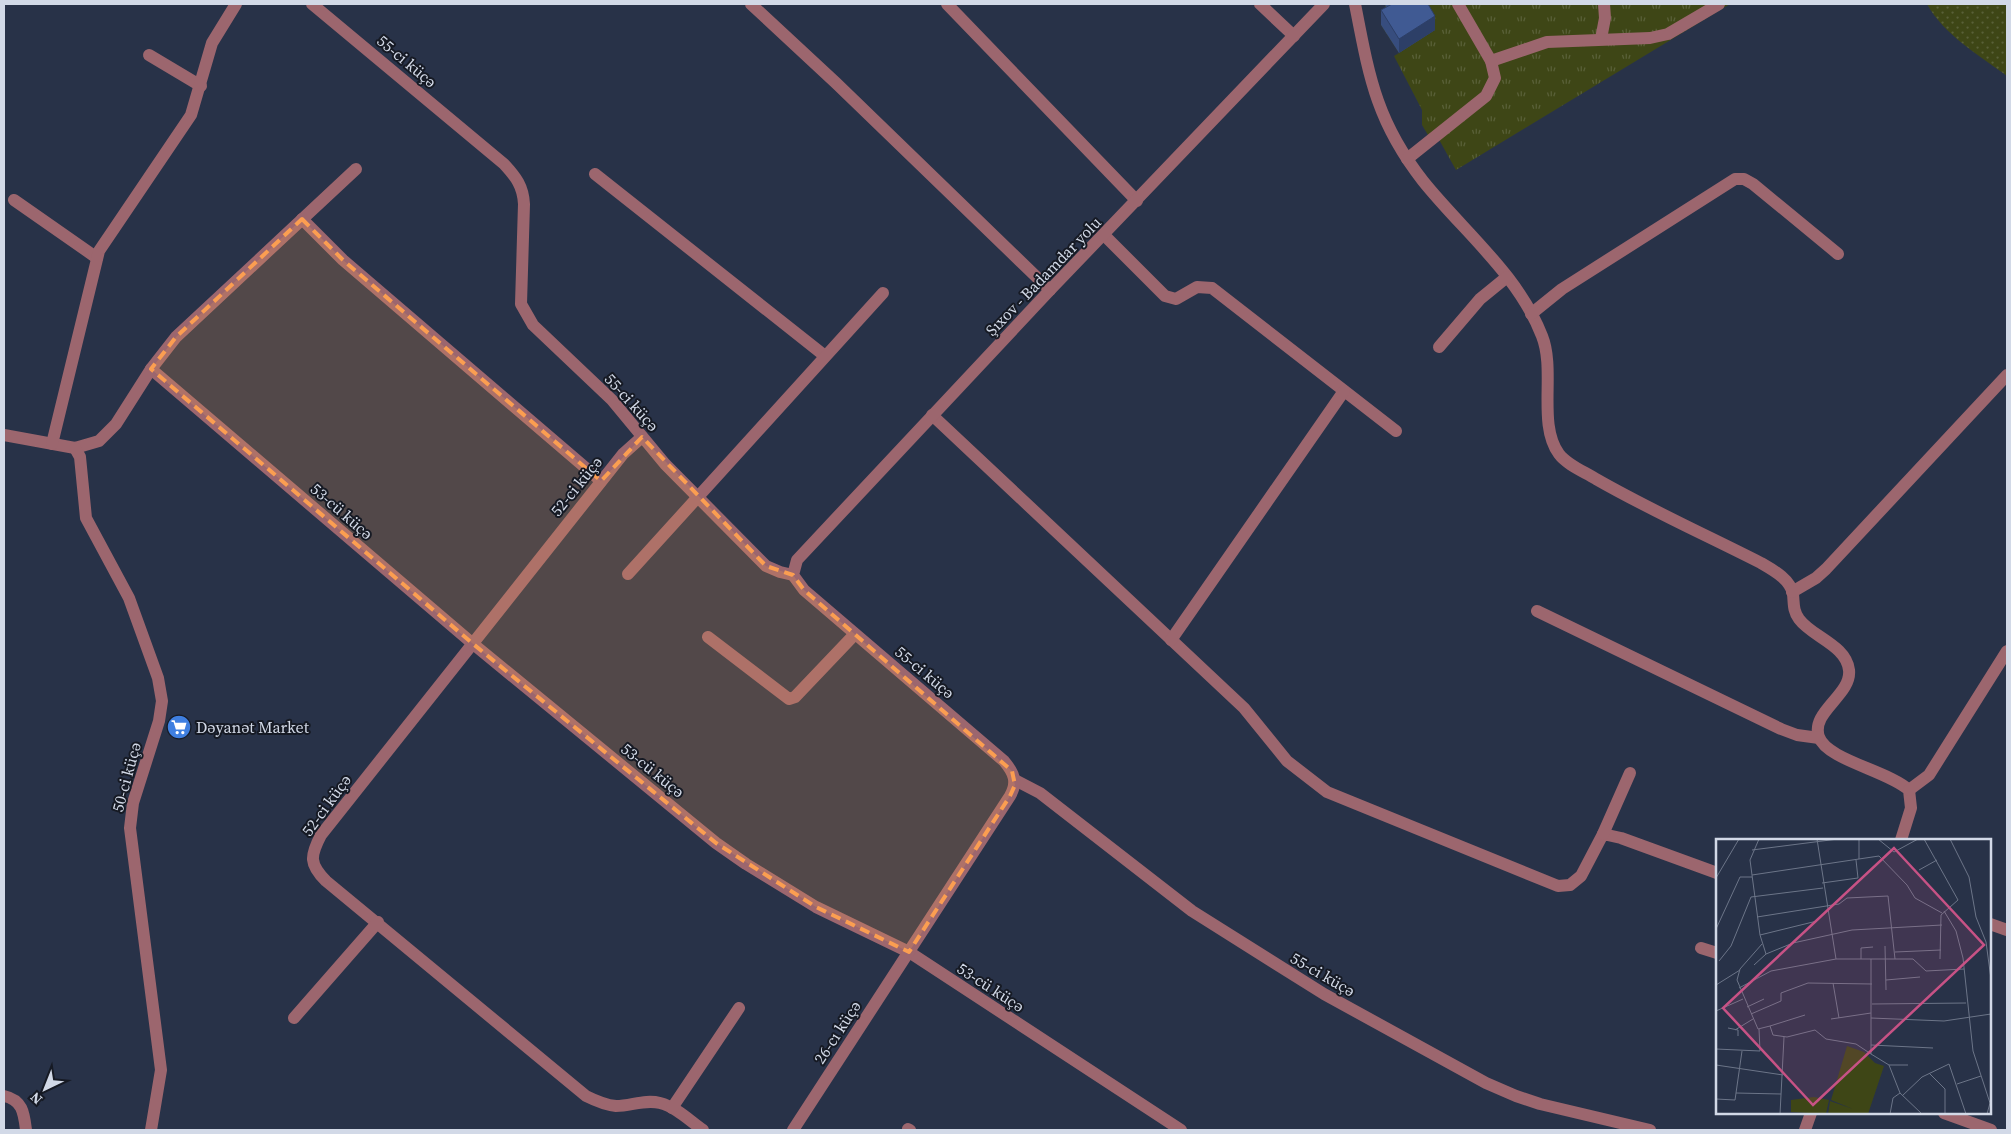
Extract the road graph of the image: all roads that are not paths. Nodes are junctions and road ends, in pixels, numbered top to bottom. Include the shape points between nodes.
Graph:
1 (236, 4) edge
2 (312, 4) edge
3 (751, 4) edge
4 (946, 4) edge
5 (1260, 4) edge
6 (1324, 4) edge
7 (1355, 4) edge
8 (1458, 4) edge
9 (1604, 4) edge
10 (1719, 4) edge
11 (1294, 36) junction
12 (1601, 39) junction
13 (149, 55) dead end
14 (1491, 60) junction
15 (201, 86) junction
16 (1407, 159) junction
17 (356, 169) dead end
18 (595, 174) dead end
19 (14, 200) dead end
20 (1136, 201) junction
21 (302, 218) junction
22 (1104, 235) junction
23 (1838, 254) dead end
24 (97, 258) junction
25 (1507, 277) junction
26 (1050, 290) junction
27 (883, 294) dead end
28 (1532, 314) junction
29 (1439, 347) dead end
30 (825, 356) junction
31 (151, 369) junction
32 (2007, 376) edge
33 (1344, 391) junction
34 (932, 415) junction
35 (1396, 431) dead end
36 (4, 435) edge
37 (642, 437) junction
38 (52, 444) junction
39 (75, 448) junction
40 (601, 481) junction
41 (696, 497) junction
42 (628, 574) dead end
43 (793, 575) junction
44 (1792, 592) junction
45 (1537, 611) dead end
46 (855, 634) junction
47 (708, 637) dead end
48 (1171, 640) junction
49 (472, 643) junction
50 (2007, 651) edge
51 (1819, 738) junction
52 (1630, 774) dead end
53 (1015, 780) junction
54 (1909, 790) junction
55 (1603, 834) junction
56 (1901, 839) edge
57 (1716, 873) edge
58 (378, 922) junction
59 (1991, 924) edge
60 (2007, 930) edge
61 (1701, 948) dead end
62 (909, 952) junction
63 (1716, 953) edge
64 (739, 1008) dead end
65 (294, 1018) dead end
66 (4, 1096) edge
67 (672, 1108) junction
68 (1811, 1114) edge
69 (1947, 1114) edge
70 (26, 1130) edge
71 (151, 1130) edge
72 (703, 1130) edge
73 (793, 1130) edge
74 (1181, 1130) edge
75 (1650, 1130) edge
76 (1805, 1130) edge
77 (1991, 1130) edge

1 - 15 street via 212,43
2 - 37 street, 55-ci küçə via 517,178 523,190 521,304 532,325 612,400
3 - 26 street
4 - 20 street
5 - 11 street
6 - 11 street, Şıxov - Badamdar yolu
7 - 16 street via 1376,101
8 - 14 street
9 - 12 street
10 - 12 street via 1668,34 1650,38
11 - 20 street, Şıxov - Badamdar yolu
12 - 14 street via 1547,42
13 - 15 street
14 - 16 street via 1495,78 1486,96
15 - 24 street via 191,115
16 - 25 street
17 - 21 street
18 - 30 street
19 - 24 street
20 - 22 street, Şıxov - Badamdar yolu
21 - 31 street via 176,337
21 - 40 street via 349,266
22 - 26 street, Şıxov - Badamdar yolu
22 - 33 street via 1165,296 1176,299 1197,287 1212,288
23 - 28 street via 1753,184 1735,179 1562,289
24 - 38 street
25 - 28 street
25 - 29 street via 1480,299
26 - 34 street, Şıxov - Badamdar yolu
27 - 30 street
28 - 44 street via 1547,352 1549,425 1559,455 1622,494 1761,563 1778,574
30 - 41 street
31 - 39 street via 108,433 99,441
31 - 49 street, 53-cü küçə
32 - 44 street via 1826,569
33 - 35 street
33 - 48 street
34 - 43 street, Şıxov - Badamdar yolu via 797,560
34 - 48 street
36 - 38 street
37 - 40 street, 52-ci küçə
37 - 41 street, 55-ci küçə
38 - 39 street
39 - 71 street, 50-ci küçə via 80,457 86,518 129,598 158,678 162,701 159,721 133,803 130,828 161,1070
40 - 49 street, 52-ci küçə
41 - 42 street
41 - 43 street, 55-ci küçə via 766,566
43 - 46 street, 55-ci küçə via 804,590
44 - 51 street via 1794,610 1799,619 1831,644 1844,658 1849,670 1847,681 1820,720
45 - 51 street via 1781,729
46 - 47 street via 795,697 789,698
46 - 53 street, 55-ci küçə via 1004,761
48 - 55 street via 1244,708 1287,761 1327,792 1558,886 1570,885 1580,876
49 - 58 street, 52-ci küçə via 321,835 313,850 315,870
49 - 62 street, 53-cü küçə via 716,843 816,907
50 - 54 street via 1929,775
51 - 54 street via 1836,754 1892,778
52 - 55 street
53 - 62 street via 1010,796
53 - 75 street, 55-ci küçə via 1040,793 1192,911 1324,994 1486,1083 1540,1104
54 - 56 street via 1911,808
55 - 57 street
58 - 65 street
58 - 67 street, 52-ci küçə via 586,1096 603,1104 618,1106 647,1102
59 - 60 street
61 - 63 street
62 - 73 street, 26-cı küçə
62 - 74 street, 53-cü küçə
64 - 67 street
66 - 70 street via 24,1110
67 - 72 street, 52-ci küçə
68 - 76 street
69 - 77 street

